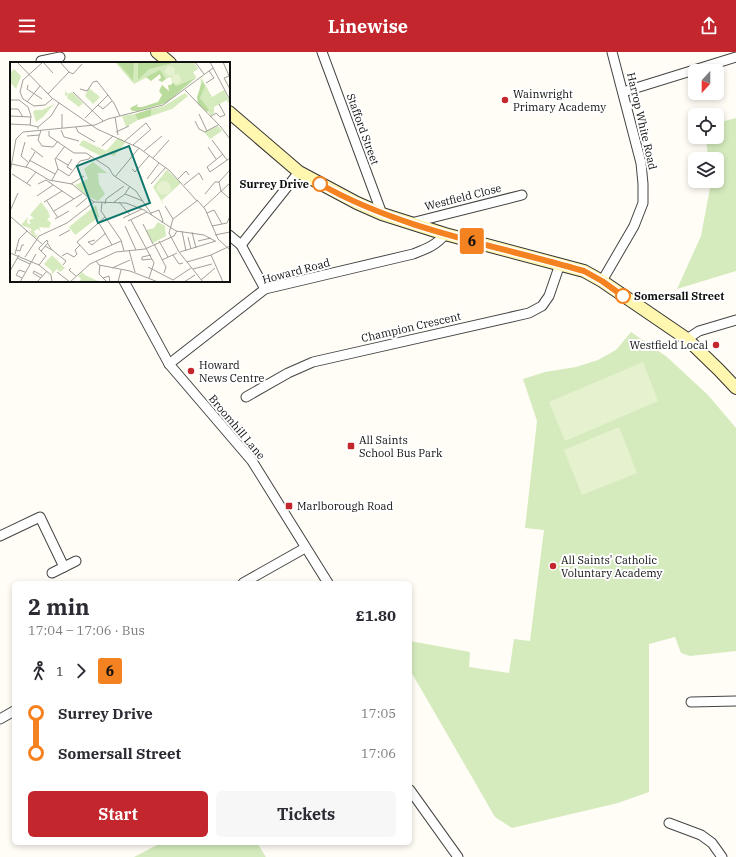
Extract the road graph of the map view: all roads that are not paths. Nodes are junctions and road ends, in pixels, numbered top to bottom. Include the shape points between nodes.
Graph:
1 (157, 52) edge
2 (322, 52) edge
3 (612, 52) edge
4 (731, 56) edge
5 (61, 57) edge
6 (41, 59) edge
7 (169, 62) edge
8 (623, 92) junction
9 (230, 113) edge
10 (299, 172) junction
11 (522, 194) dead end
12 (382, 214) junction
13 (410, 223) junction
14 (445, 234) junction
15 (230, 236) edge
16 (241, 245) junction
17 (560, 264) junction
18 (602, 281) junction
19 (125, 282) edge
20 (265, 289) junction
21 (736, 320) edge
22 (687, 340) junction
23 (169, 364) junction
24 (736, 388) edge
25 (246, 397) dead end
26 (0, 536) edge
27 (305, 548) junction
28 (76, 561) dead end
29 (64, 567) junction
30 (52, 573) dead end
31 (247, 581) edge
32 (327, 581) edge
33 (736, 701) edge
34 (691, 702) dead end
35 (12, 712) edge
36 (0, 719) edge
37 (412, 793) edge
38 (669, 823) dead end
39 (458, 857) edge
40 (722, 857) edge

1 - 7 street
2 - 12 street, Stafford Street
3 - 8 street, Harrop White Road
4 - 8 street
5 - 6 street
8 - 18 street, Harrop White Road via 641,163 643,203 634,226
9 - 10 street
10 - 12 street via 357,204
10 - 16 street
11 - 13 street, Westfield Close
12 - 13 street
13 - 14 street
14 - 17 street
14 - 20 street, Howard Road via 431,247 413,254
15 - 16 street
16 - 20 street
17 - 18 street via 584,271
17 - 25 street, Champion Crescent via 549,296 542,306 529,313 313,362
18 - 22 street
19 - 23 street, Broomhill Lane
20 - 23 street, Howard Road
21 - 22 street via 699,332
22 - 24 street
23 - 27 street, Broomhill Lane via 192,397 248,463
26 - 29 street via 40,517
27 - 31 street
27 - 32 street, Broomhill Lane
28 - 29 street
29 - 30 street
33 - 34 street
35 - 36 street
37 - 39 street
38 - 40 street via 701,835 712,843

